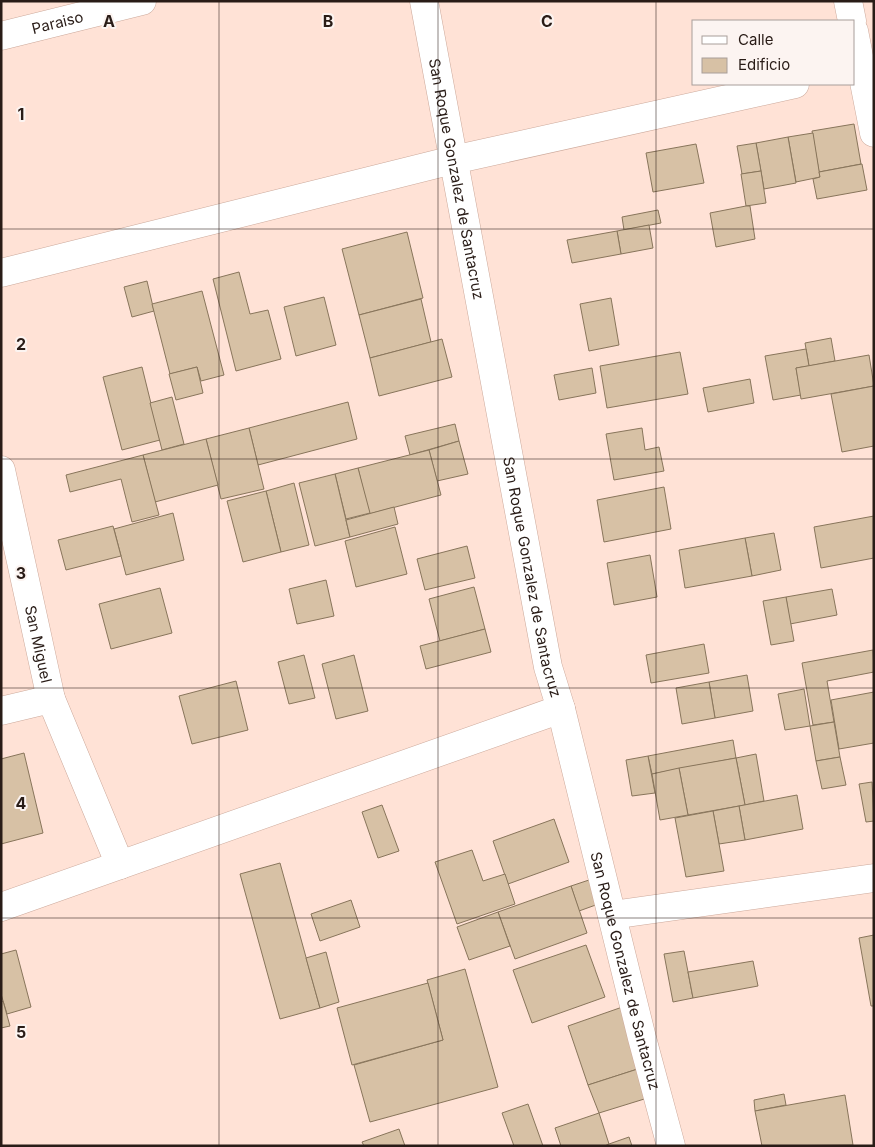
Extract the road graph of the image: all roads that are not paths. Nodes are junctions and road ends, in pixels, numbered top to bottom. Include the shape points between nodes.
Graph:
1 (142, 1) edge
2 (424, 1) edge
3 (848, 1) edge
4 (852, 20) edge
5 (855, 34) edge
6 (1, 36) edge
7 (863, 69) edge
8 (791, 85) edge
9 (874, 133) edge
10 (453, 160) junction
11 (1, 273) edge
12 (1, 470) edge
13 (51, 699) junction
14 (561, 709) junction
15 (1, 711) edge
16 (120, 865) junction
17 (874, 878) edge
18 (1, 907) edge
19 (612, 915) junction
20 (671, 1146) edge

1 - 6 street, Paraiso
2 - 10 street, San Roque Gonzalez de Santacruz
3 - 4 street
5 - 7 street
7 - 9 street
8 - 10 street
10 - 11 street
10 - 14 street, San Roque Gonzalez de Santacruz via 548,667
12 - 13 street, San Miguel
13 - 15 street
13 - 16 street, San Miguel
14 - 16 street
14 - 19 street, San Roque Gonzalez de Santacruz
16 - 18 street
17 - 19 street
19 - 20 street, San Roque Gonzalez de Santacruz

